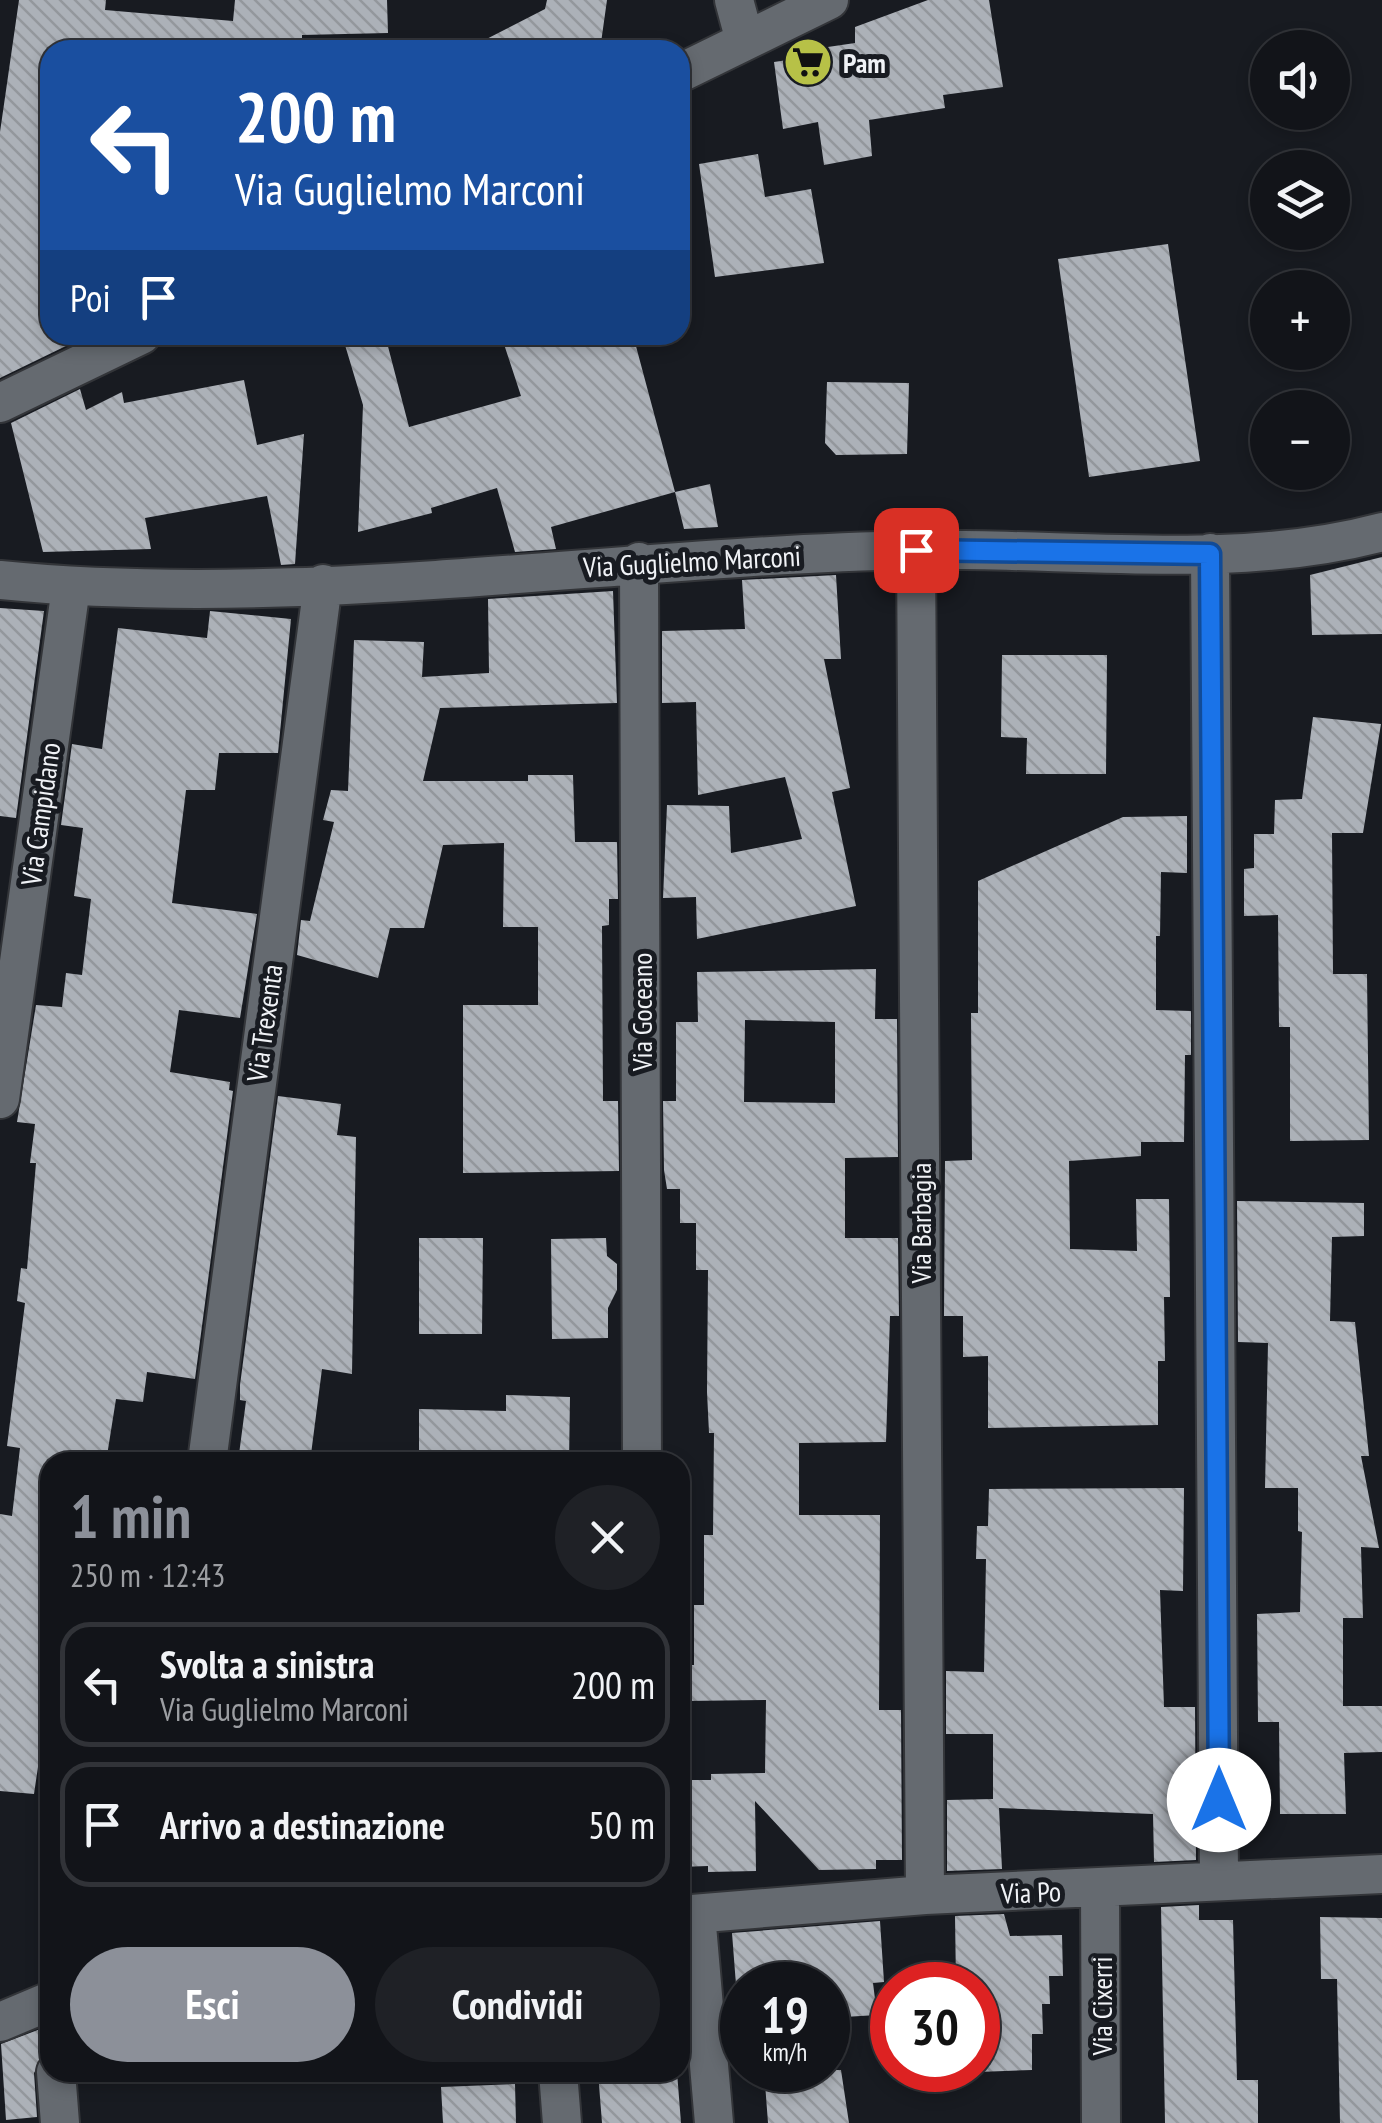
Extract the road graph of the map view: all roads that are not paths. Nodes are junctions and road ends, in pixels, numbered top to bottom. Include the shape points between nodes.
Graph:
1 (734, 0) edge
2 (829, 0) edge
3 (745, 41) junction
4 (690, 67) edge
5 (119, 345) edge
6 (0, 403) edge
7 (1382, 532) edge
8 (916, 550) junction
9 (1210, 554) junction
10 (639, 562) junction
11 (0, 580) edge
12 (323, 584) junction
13 (71, 587) junction
14 (0, 1099) edge
15 (207, 1452) edge
16 (642, 1452) edge
17 (1382, 1874) edge
18 (1220, 1880) junction
19 (1100, 1890) junction
20 (925, 1896) junction
21 (690, 1914) edge
22 (690, 1930) edge
23 (40, 2005) edge
24 (0, 2022) edge
25 (57, 2082) edge
26 (559, 2082) edge
27 (60, 2123) edge
28 (562, 2123) edge
29 (714, 2123) edge
30 (1101, 2123) edge

1 - 3 street
2 - 3 street
3 - 4 street
5 - 6 street
7 - 9 street, Via Guglielmo Marconi
8 - 9 street, Via Guglielmo Marconi
8 - 10 street, Via Guglielmo Marconi
8 - 20 street, Via Barbagia
9 - 18 street
10 - 12 street, Via Guglielmo Marconi
10 - 16 street, Via Goceano
11 - 13 street, Via Guglielmo Marconi
12 - 13 street, Via Guglielmo Marconi
12 - 15 street, Via Trexenta
13 - 14 street, Via Campidano
17 - 18 street, Via Po
18 - 19 street, Via Po
19 - 20 street, Via Po
19 - 30 street, Via Cixerri
20 - 21 street, Via Po
22 - 29 street
23 - 24 street
25 - 27 street
26 - 28 street

